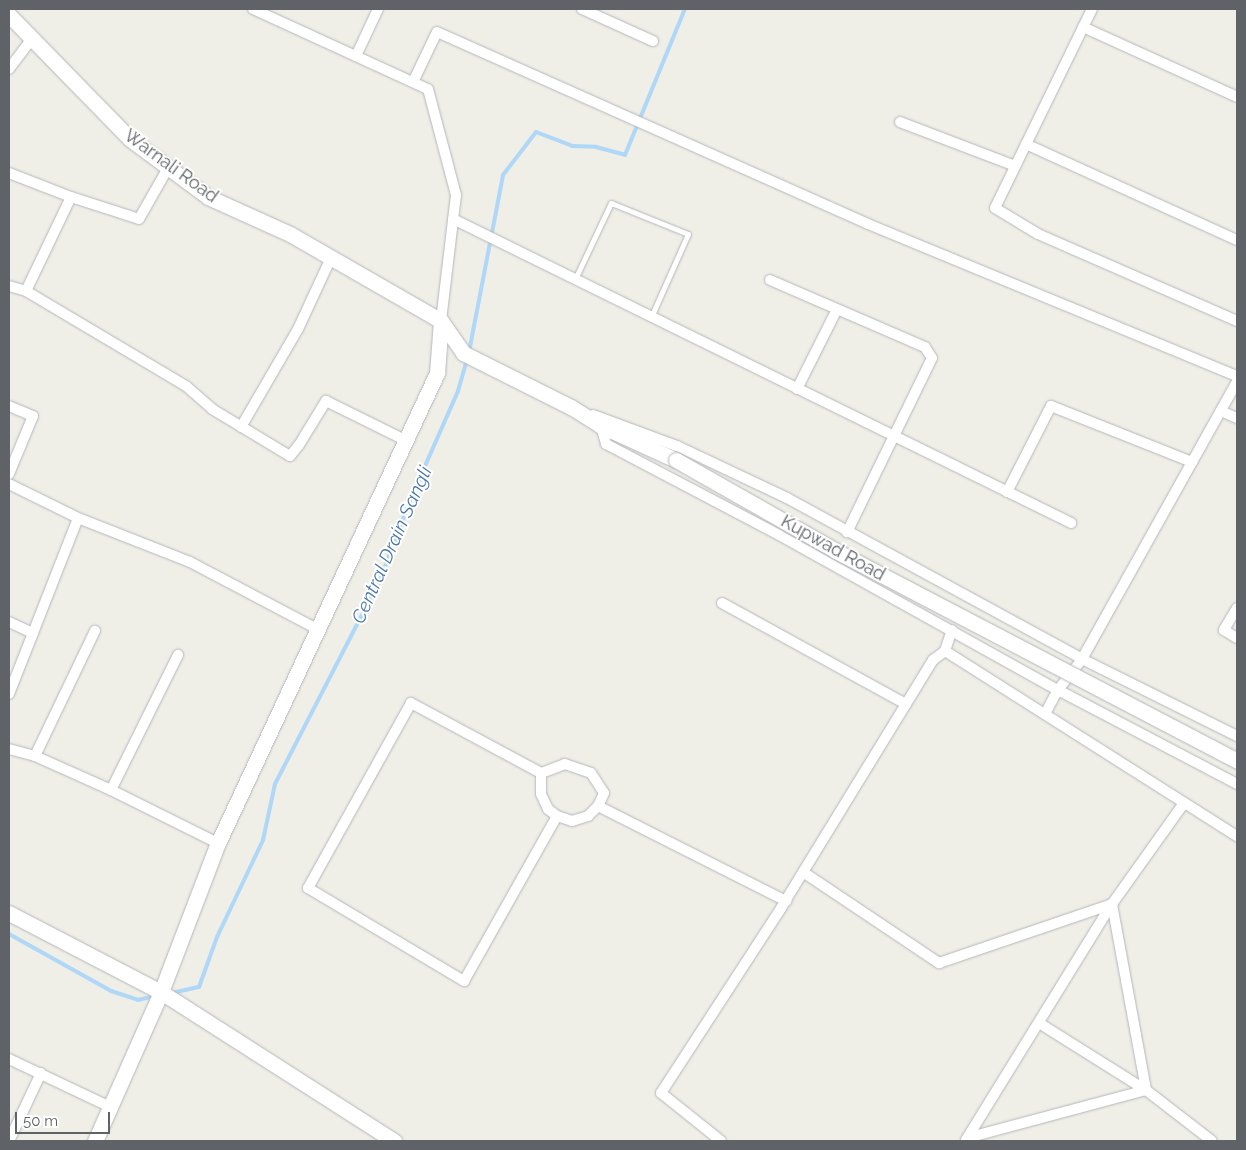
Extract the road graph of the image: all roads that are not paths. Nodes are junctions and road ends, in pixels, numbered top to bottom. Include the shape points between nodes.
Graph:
1 (253, 9) edge
2 (378, 9) edge
3 (582, 9) edge
4 (1092, 9) edge
5 (9, 15) edge
6 (1083, 27) junction
7 (32, 39) junction
8 (653, 41) dead end
9 (356, 56) junction
10 (9, 69) edge
11 (413, 82) junction
12 (1237, 97) edge
13 (900, 122) dead end
14 (1026, 144) junction
15 (1015, 166) junction
16 (168, 168) junction
17 (9, 173) edge
18 (71, 197) junction
19 (453, 219) junction
20 (1237, 240) edge
21 (331, 258) junction
22 (574, 279) junction
23 (770, 280) dead end
24 (9, 286) edge
25 (26, 291) junction
26 (837, 309) junction
27 (651, 317) junction
28 (440, 321) junction
29 (1237, 321) edge
30 (1237, 376) edge
31 (1237, 382) edge
32 (797, 389) junction
33 (9, 406) edge
34 (571, 407) junction
35 (1221, 411) junction
36 (1237, 418) edge
37 (601, 426) junction
38 (241, 427) junction
39 (893, 436) junction
40 (405, 440) junction
41 (1192, 462) junction
42 (9, 474) edge
43 (9, 484) edge
44 (1007, 492) junction
45 (78, 518) junction
46 (1071, 523) dead end
47 (847, 532) junction
48 (722, 604) dead end
49 (1237, 608) edge
50 (9, 622) edge
51 (319, 630) junction
52 (952, 630) junction
53 (95, 631) dead end
54 (32, 633) junction
55 (1237, 638) edge
56 (945, 651) junction
57 (178, 656) dead end
58 (1082, 659) junction
59 (1058, 690) junction
60 (9, 694) edge
61 (906, 704) junction
62 (1045, 714) junction
63 (1237, 736) edge
64 (9, 749) edge
65 (35, 756) junction
66 (1237, 761) edge
67 (541, 773) junction
68 (1237, 784) edge
69 (112, 790) junction
70 (1184, 803) junction
71 (598, 806) junction
72 (557, 816) junction
73 (1237, 836) edge
74 (218, 843) junction
75 (804, 872) junction
76 (786, 901) junction
77 (1112, 904) junction
78 (9, 913) edge
79 (161, 992) junction
80 (1039, 1023) junction
81 (9, 1059) edge
82 (40, 1074) junction
83 (1146, 1090) junction
84 (110, 1107) junction
85 (966, 1140) edge
86 (9, 1141) edge
87 (95, 1141) edge
88 (394, 1141) edge
89 (721, 1141) edge
90 (1212, 1141) edge

1 - 9 street
2 - 9 street
3 - 8 street
4 - 6 street
5 - 7 main road, Warnali Road
6 - 12 street
6 - 14 street
7 - 10 street
7 - 16 main road, Warnali Road via 130,139
9 - 11 street
11 - 19 street via 428,89 456,195
11 - 30 street via 437,32 868,224
13 - 15 street
14 - 15 street
14 - 20 street
15 - 29 street via 995,208 1038,234
16 - 18 street via 139,220
16 - 21 main road, Warnali Road via 208,197 290,234
17 - 18 street
18 - 25 street
19 - 22 street
19 - 28 street
21 - 28 main road, Warnali Road
21 - 38 street via 298,329
22 - 27 street
22 - 27 lane via 611,204 688,234
23 - 26 street
24 - 25 street
25 - 38 street via 186,386 212,409
26 - 32 street
26 - 39 street via 925,347 932,358
27 - 32 street
28 - 34 main road, Kupwad Road via 463,353
28 - 40 main road via 437,373
31 - 35 street
32 - 39 street
33 - 42 street via 33,416
34 - 37 main road, Kupwad Road
34 - 47 street via 677,446 787,498
35 - 36 street
35 - 41 street
37 - 52 street via 606,444
37 - 66 main road, Kupwad Road, bridge via 676,460 836,551
38 - 40 street via 290,456 326,401
39 - 44 street
39 - 47 street
40 - 51 main road
41 - 44 street via 1051,406
41 - 58 street
43 - 45 street
44 - 46 street
45 - 51 street via 190,562
45 - 54 street
47 - 58 street
48 - 61 street
49 - 55 street via 1224,630
50 - 54 street
51 - 74 main road
52 - 56 street
52 - 59 street
53 - 65 street
54 - 60 street
56 - 61 street via 933,660
56 - 62 street
57 - 69 street
58 - 59 street
58 - 63 street
59 - 62 street
59 - 68 street
61 - 75 street
62 - 70 street
64 - 65 street
65 - 69 street
67 - 71 street via 565,764 591,773 604,792
67 - 72 street via 541,794 548,809
67 - 72 street via 411,704 308,888 464,981
69 - 74 street
70 - 73 street
70 - 77 street
71 - 72 street via 588,816 572,820
71 - 76 street
74 - 79 main road
75 - 76 street
75 - 77 street via 939,963
76 - 89 street via 661,1093
77 - 80 street
77 - 83 street
78 - 79 main road
79 - 84 main road
79 - 88 main road
80 - 83 street
80 - 85 street
81 - 82 street
82 - 84 street
82 - 86 street
83 - 85 street
83 - 90 street
84 - 87 main road

